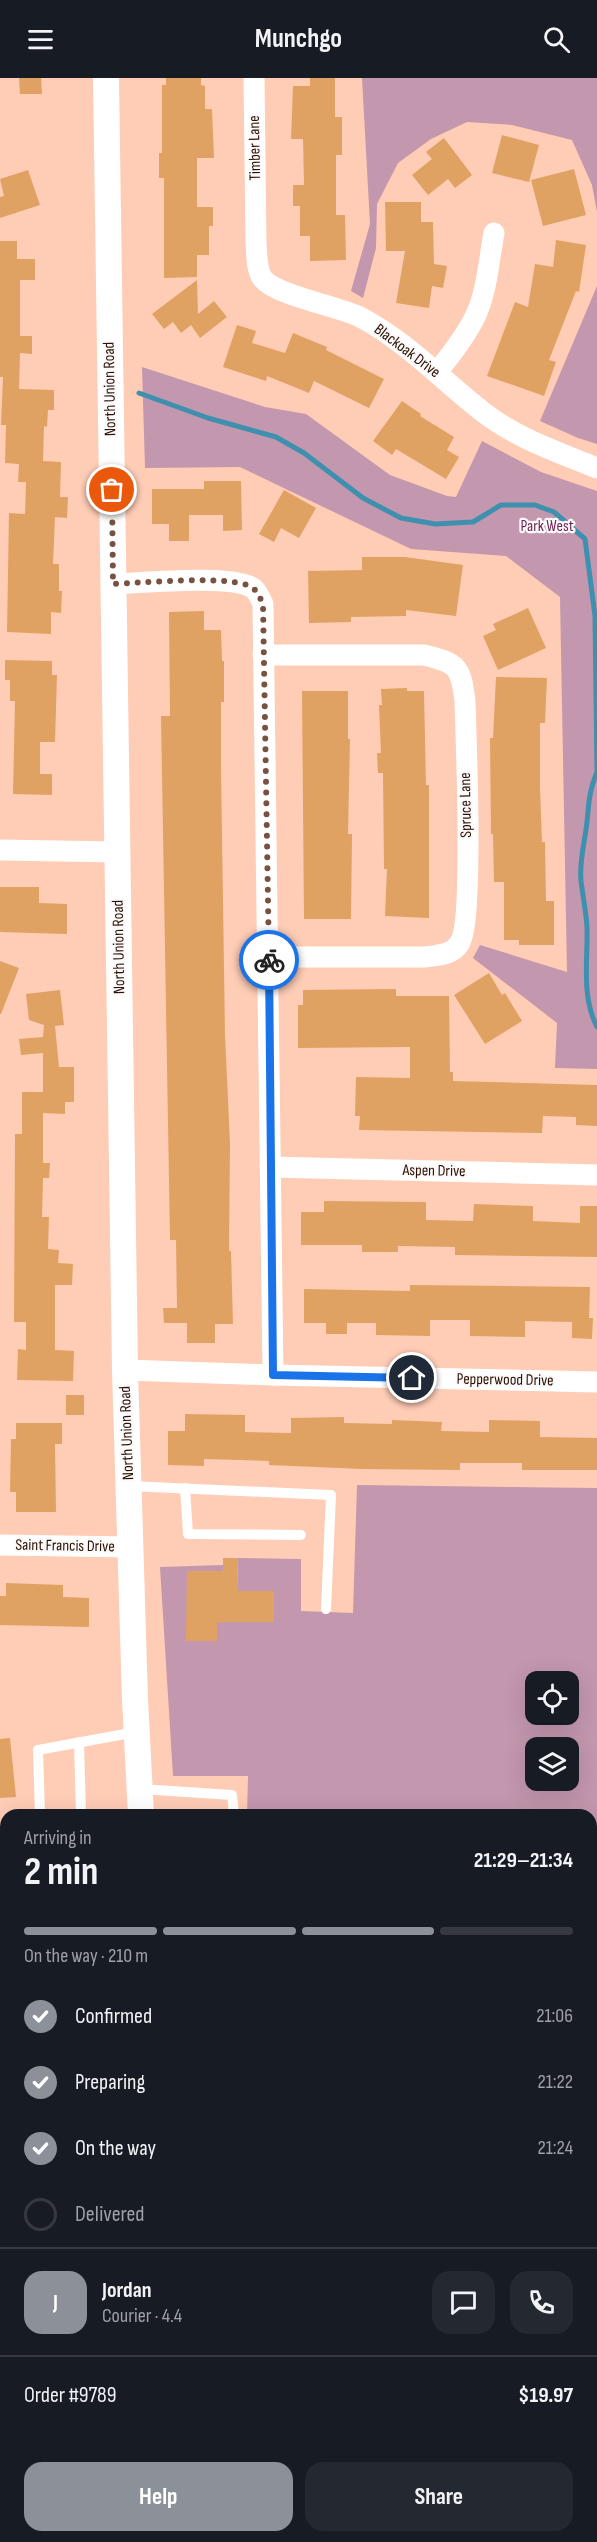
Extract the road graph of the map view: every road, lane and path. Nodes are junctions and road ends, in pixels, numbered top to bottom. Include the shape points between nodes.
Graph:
1 (106, 78) edge
2 (254, 78) edge
3 (256, 219) joint
4 (494, 233) dead end
5 (437, 372) junction
6 (597, 468) edge
7 (113, 584) junction
8 (263, 655) junction
9 (0, 850) edge
10 (118, 852) junction
11 (269, 957) junction
12 (270, 1167) junction
13 (597, 1175) edge
14 (125, 1370) junction
15 (273, 1375) junction
16 (597, 1382) edge
17 (128, 1486) junction
18 (185, 1488) junction
19 (301, 1535) dead end
20 (0, 1545) edge
21 (130, 1547) junction
22 (326, 1609) dead end
23 (137, 1732) junction
24 (79, 1743) junction
25 (140, 1789) junction
26 (40, 1809) edge
27 (81, 1809) edge
28 (141, 1809) edge
29 (233, 1809) edge

1 - 7 street, North Union Road
2 - 3 street, Timber Lane
3 - 5 street, Blackoak Drive via 258,267 263,279 281,291 358,316 386,332
4 - 5 street via 475,317
5 - 6 street, Blackoak Drive via 484,413 532,442
7 - 8 street via 226,581 251,587 263,604
7 - 10 street, North Union Road
8 - 11 street
8 - 11 street, Spruce Lane via 424,656 449,661 459,671 465,701 468,894 465,933 459,945 447,954 426,957
9 - 10 street
10 - 14 street, North Union Road
11 - 12 street
12 - 13 street, Aspen Drive
12 - 15 street
14 - 15 street, Pepperwood Drive
14 - 17 street, North Union Road
15 - 16 street, Pepperwood Drive
17 - 18 lane
17 - 21 street, North Union Road
18 - 19 lane via 188,1534
18 - 22 lane via 331,1495
20 - 21 street, Saint Francis Drive
21 - 23 street, North Union Road
23 - 24 lane
23 - 25 street, North Union Road
24 - 26 lane via 38,1750
24 - 27 lane
25 - 28 street, North Union Road
25 - 29 lane via 232,1796

